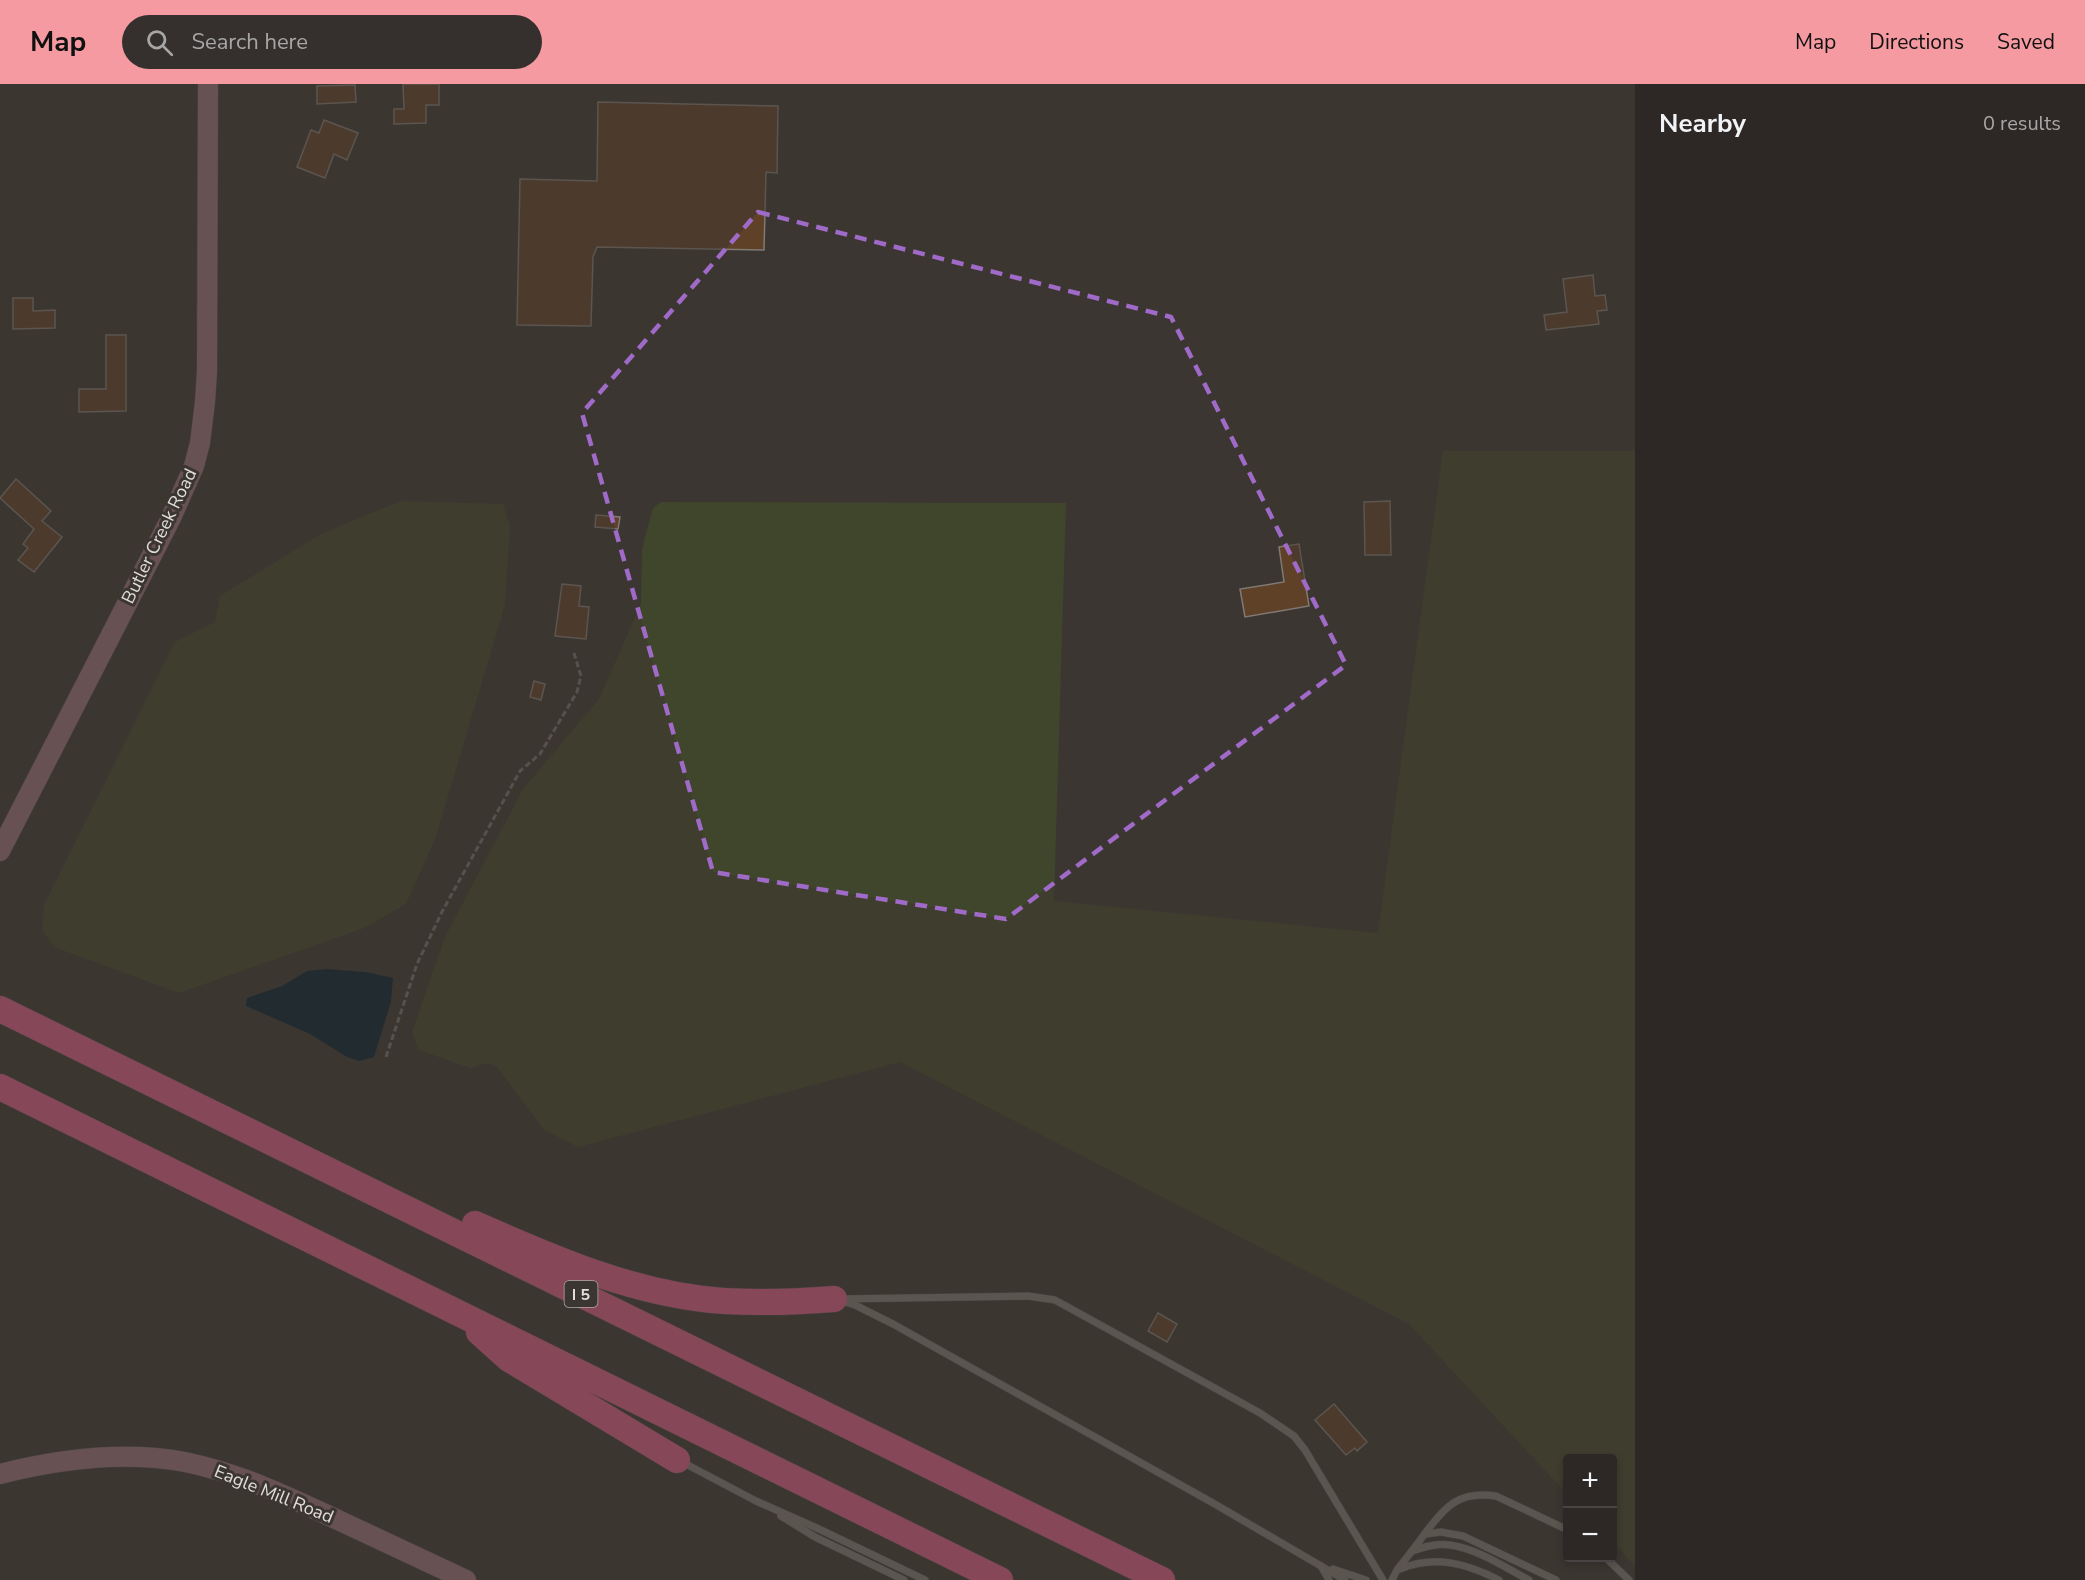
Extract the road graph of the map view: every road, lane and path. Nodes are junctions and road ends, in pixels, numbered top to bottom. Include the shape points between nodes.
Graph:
1 (208, 84) edge
2 (574, 653) dead end
3 (0, 851) edge
4 (0, 1009) edge
5 (386, 1057) dead end
6 (107, 1062) junction
7 (0, 1087) edge
8 (834, 1299) junction
9 (457, 1312) junction
10 (677, 1460) joint
11 (0, 1474) edge
12 (756, 1501) junction
13 (1563, 1528) edge
14 (1426, 1533) junction
15 (1412, 1551) junction
16 (1611, 1562) edge
17 (1319, 1564) junction
18 (1397, 1570) junction
19 (465, 1580) edge
20 (904, 1580) edge
21 (925, 1580) edge
22 (1000, 1580) edge
23 (1162, 1580) edge
24 (1331, 1580) edge
25 (1345, 1580) edge
26 (1366, 1580) edge
27 (1383, 1580) edge
28 (1392, 1580) edge
29 (1499, 1580) edge
30 (1529, 1580) edge
31 (1556, 1580) edge
32 (1629, 1580) edge

1 - 3 street, Butler Creek Road via 207,371 198,452 187,486
2 - 5 path via 581,676 577,692 540,754 520,771 443,910 417,964
4 - 6 highway, I 5
6 - 8 highway via 524,1246 609,1278 722,1301
6 - 23 highway, I 5
7 - 9 highway
8 - 17 lane via 893,1324
8 - 27 lane via 1028,1296 1055,1300 1260,1413 1294,1436
9 - 10 highway via 509,1359
9 - 22 highway
10 - 12 lane
11 - 19 street, Eagle Mill Road via 29,1466 100,1458 155,1459 202,1466 266,1487
12 - 20 lane via 815,1537
12 - 21 lane
13 - 14 lane via 1508,1500 1483,1494 1465,1497 1446,1507
14 - 15 lane
14 - 31 lane via 1463,1536
15 - 18 lane
15 - 30 lane via 1429,1545 1449,1545 1477,1553
16 - 32 lane
17 - 24 lane
17 - 25 lane
17 - 26 lane
18 - 28 lane
18 - 29 lane via 1417,1562 1440,1561 1467,1566

